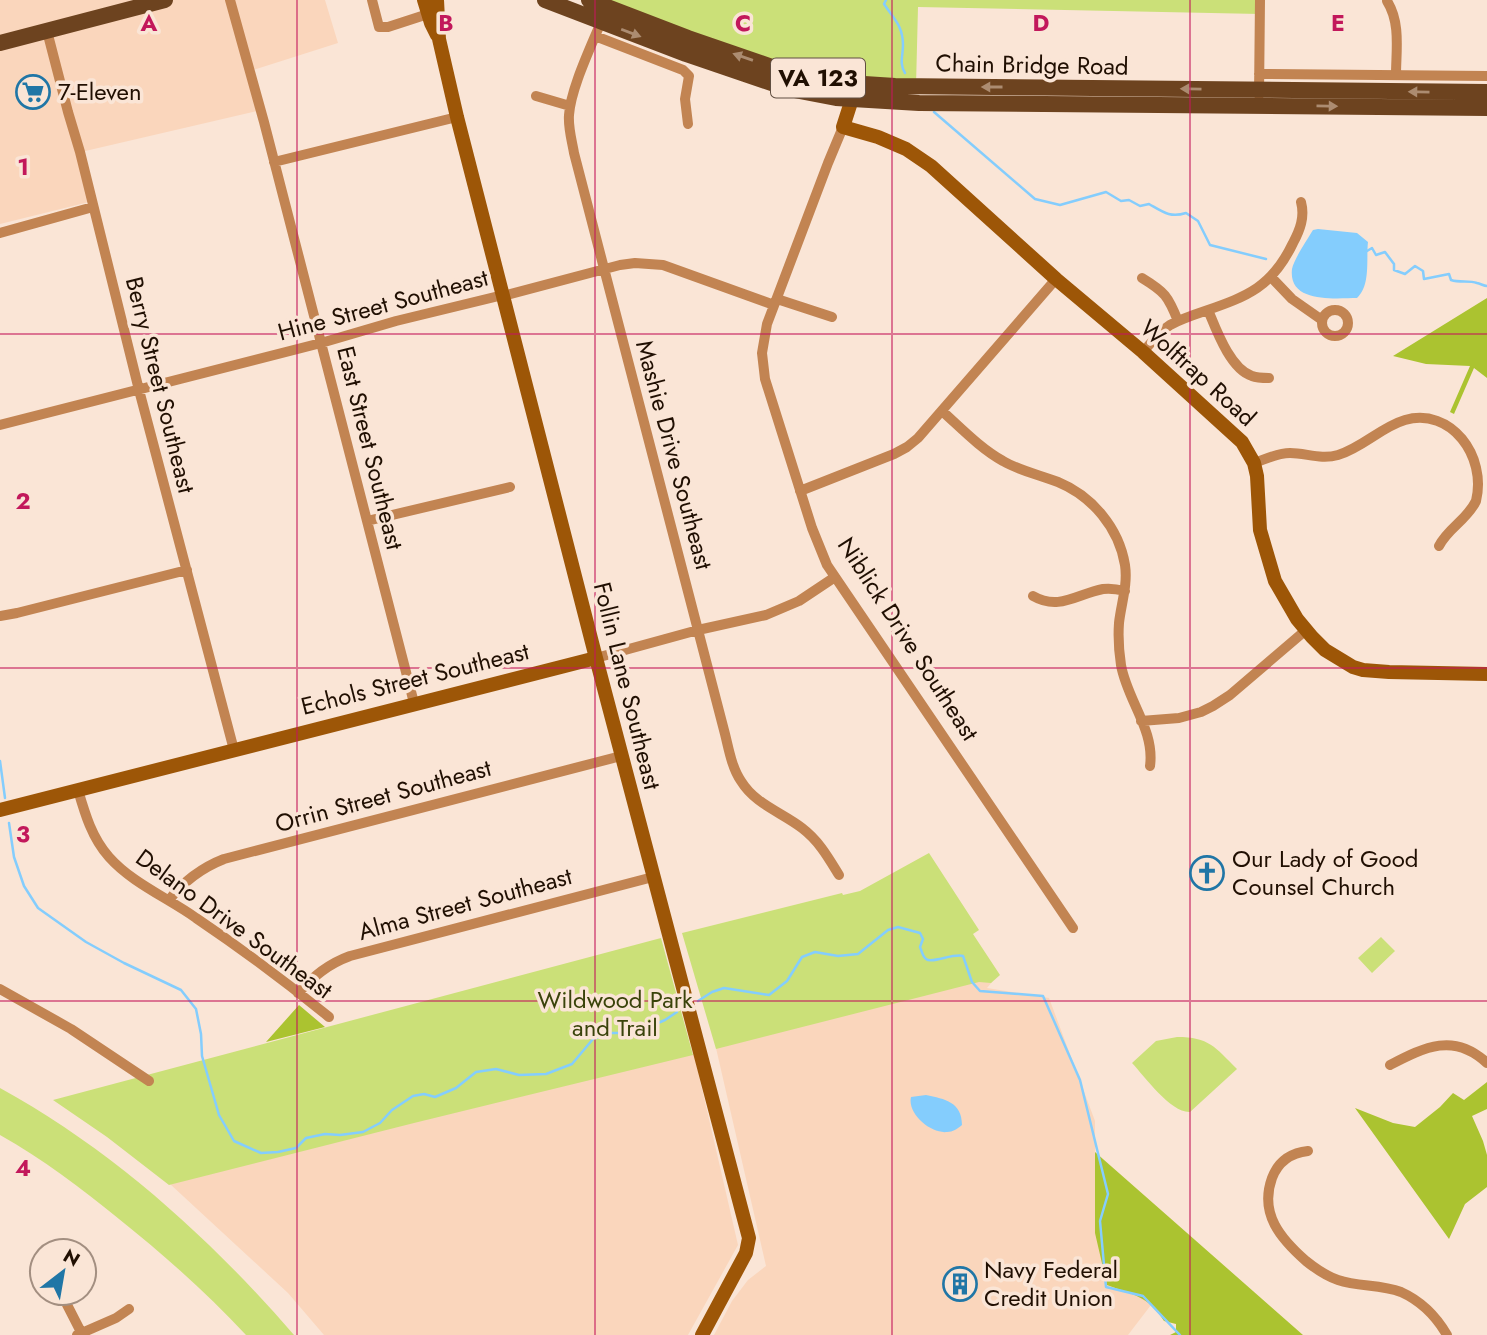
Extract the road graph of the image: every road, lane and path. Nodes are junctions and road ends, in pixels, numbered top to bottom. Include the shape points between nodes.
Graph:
1 (165, 0) edge
2 (230, 0) edge
3 (372, 0) edge
4 (437, 0) edge
5 (545, 0) edge
6 (590, 0) edge
7 (1260, 0) edge
8 (1387, 1) edge
9 (426, 7) edge
10 (601, 21) junction
11 (47, 30) junction
12 (439, 39) junction
13 (0, 43) edge
14 (1396, 75) junction
15 (1487, 76) edge
16 (1259, 90) junction
17 (853, 91) junction
18 (1487, 92) edge
19 (536, 96) dead end
20 (570, 106) junction
21 (1487, 108) edge
22 (457, 117) junction
23 (688, 124) dead end
24 (843, 127) junction
25 (274, 162) junction
26 (1301, 202) dead end
27 (93, 207) junction
28 (0, 233) edge
29 (605, 270) junction
30 (1271, 277) junction
31 (1142, 278) dead end
32 (1056, 279) junction
33 (503, 295) junction
34 (776, 302) junction
35 (1208, 310) junction
36 (832, 317) dead end
37 (1322, 320) dead end
38 (1178, 321) junction
39 (321, 343) junction
40 (1143, 352) junction
41 (1269, 378) dead end
42 (139, 390) junction
43 (942, 411) junction
44 (0, 425) edge
45 (1254, 463) junction
46 (510, 487) dead end
47 (800, 491) junction
48 (366, 522) junction
49 (1439, 546) dead end
50 (187, 570) junction
51 (835, 577) junction
52 (1125, 591) junction
53 (1033, 596) dead end
54 (0, 616) edge
55 (698, 630) junction
56 (1306, 630) junction
57 (596, 658) junction
58 (1487, 674) edge
59 (414, 703) junction
60 (1141, 721) junction
61 (234, 750) junction
62 (621, 757) junction
63 (1150, 766) dead end
64 (78, 790) junction
65 (0, 810) edge
66 (839, 875) dead end
67 (653, 877) junction
68 (169, 900) junction
69 (1073, 929) dead end
70 (0, 989) edge
71 (299, 993) junction
72 (329, 1017) dead end
73 (1487, 1063) edge
74 (1390, 1065) dead end
75 (149, 1081) dead end
76 (1308, 1150) dead end
77 (67, 1307) edge
78 (129, 1309) dead end
79 (79, 1334) edge
80 (702, 1335) edge
81 (1447, 1335) edge

1 - 11 main road
2 - 25 street, East Street Southeast
3 - 9 street via 379,27 388,27
4 - 12 street, Follin Lane Southeast
5 - 10 main road, VA 123
6 - 10 main road, VA 123
7 - 16 street
8 - 14 street via 1396,23
9 - 12 street, Follin Lane Southeast
10 - 17 main road, VA 123 via 789,89
10 - 20 street, Mashie Drive Southeast
10 - 23 street via 689,76 685,99
11 - 13 main road
11 - 27 street, Berry Street Southeast
12 - 22 street, Follin Lane Southeast
14 - 15 street
14 - 16 street
16 - 17 main road, Chain Bridge Road / VA 123 via 907,103
18 -> 16 main road, Chain Bridge Road / VA 123
16 -> 21 main road, Chain Bridge Road / VA 123
17 - 24 street, Niblick Drive Southeast
19 - 20 street
20 - 29 street, Mashie Drive Southeast via 574,153
22 - 25 street
22 - 33 street, Follin Lane Southeast
24 - 32 street, Wolftrap Road via 918,156
24 - 34 street, Niblick Drive Southeast
25 - 39 street, East Street Southeast
26 - 30 street via 1299,231
27 - 28 street
27 - 42 street, Berry Street Southeast
29 - 33 street, Hine Street Southeast
29 - 34 street, Hine Street Southeast via 635,263 663,265
29 - 55 street, Mashie Drive Southeast
30 - 35 street via 1250,294
30 - 37 street
31 - 38 street via 1166,294
32 - 40 street, Wolftrap Road
32 - 43 street
33 - 39 street, Hine Street Southeast
33 - 57 street, Follin Lane Southeast
34 - 36 street, Hine Street Southeast
34 - 47 street, Niblick Drive Southeast via 763,340 763,367
35 - 38 street
35 - 41 street via 1239,366 1248,375
38 - 40 street via 1158,334
39 - 42 street, Hine Street Southeast
39 - 48 street, East Street Southeast
40 - 45 street, Wolftrap Road via 1242,442
42 - 44 street, Hine Street Southeast
42 - 50 street, Berry Street Southeast
43 - 47 street via 907,447
43 - 52 street via 1003,461 1068,486 1090,501 1117,540 1125,566
45 - 49 street via 1287,453 1335,456 1401,421 1443,422 1471,444 1481,483 1470,512
45 - 56 street, Wolftrap Road via 1260,530 1269,563
46 - 48 street
47 - 51 street, Niblick Drive Southeast
48 - 59 street, East Street Southeast
50 - 54 street
50 - 61 street, Berry Street Southeast
51 - 55 street, Echols Street Southeast via 785,608
51 - 69 street, Niblick Drive Southeast
52 - 53 street via 1104,589 1059,602
52 - 60 street via 1118,639 1127,687
55 - 57 street, Echols Street Southeast
55 - 66 street, Mashie Drive Southeast via 740,780 755,798 812,836
56 - 58 street, Wolftrap Road via 1336,659 1363,670
56 - 60 street via 1213,706 1179,718
57 - 59 street, Echols Street Southeast
57 - 62 street, Follin Lane Southeast
59 - 61 street, Echols Street Southeast
60 - 63 street via 1149,741
61 - 64 street, Echols Street Southeast
62 - 67 street, Follin Lane Southeast
62 - 68 street, Orrin Street Southeast via 224,859 196,873
64 - 65 street, Echols Street Southeast
64 - 68 street, Delano Drive Southeast via 91,830 107,855 128,875
67 - 71 street, Alma Street Southeast via 350,956 318,973
67 - 80 street, Follin Lane Southeast via 749,1238 746,1253
68 - 71 street, Delano Drive Southeast
70 - 75 street
71 - 72 street, Delano Drive Southeast
73 - 74 street via 1462,1047 1447,1045 1426,1047
76 - 81 street via 1283,1160 1273,1176 1268,1203 1278,1233 1327,1275 1351,1284 1387,1287 1410,1297 1433,1314
77 - 79 street
78 - 79 street

